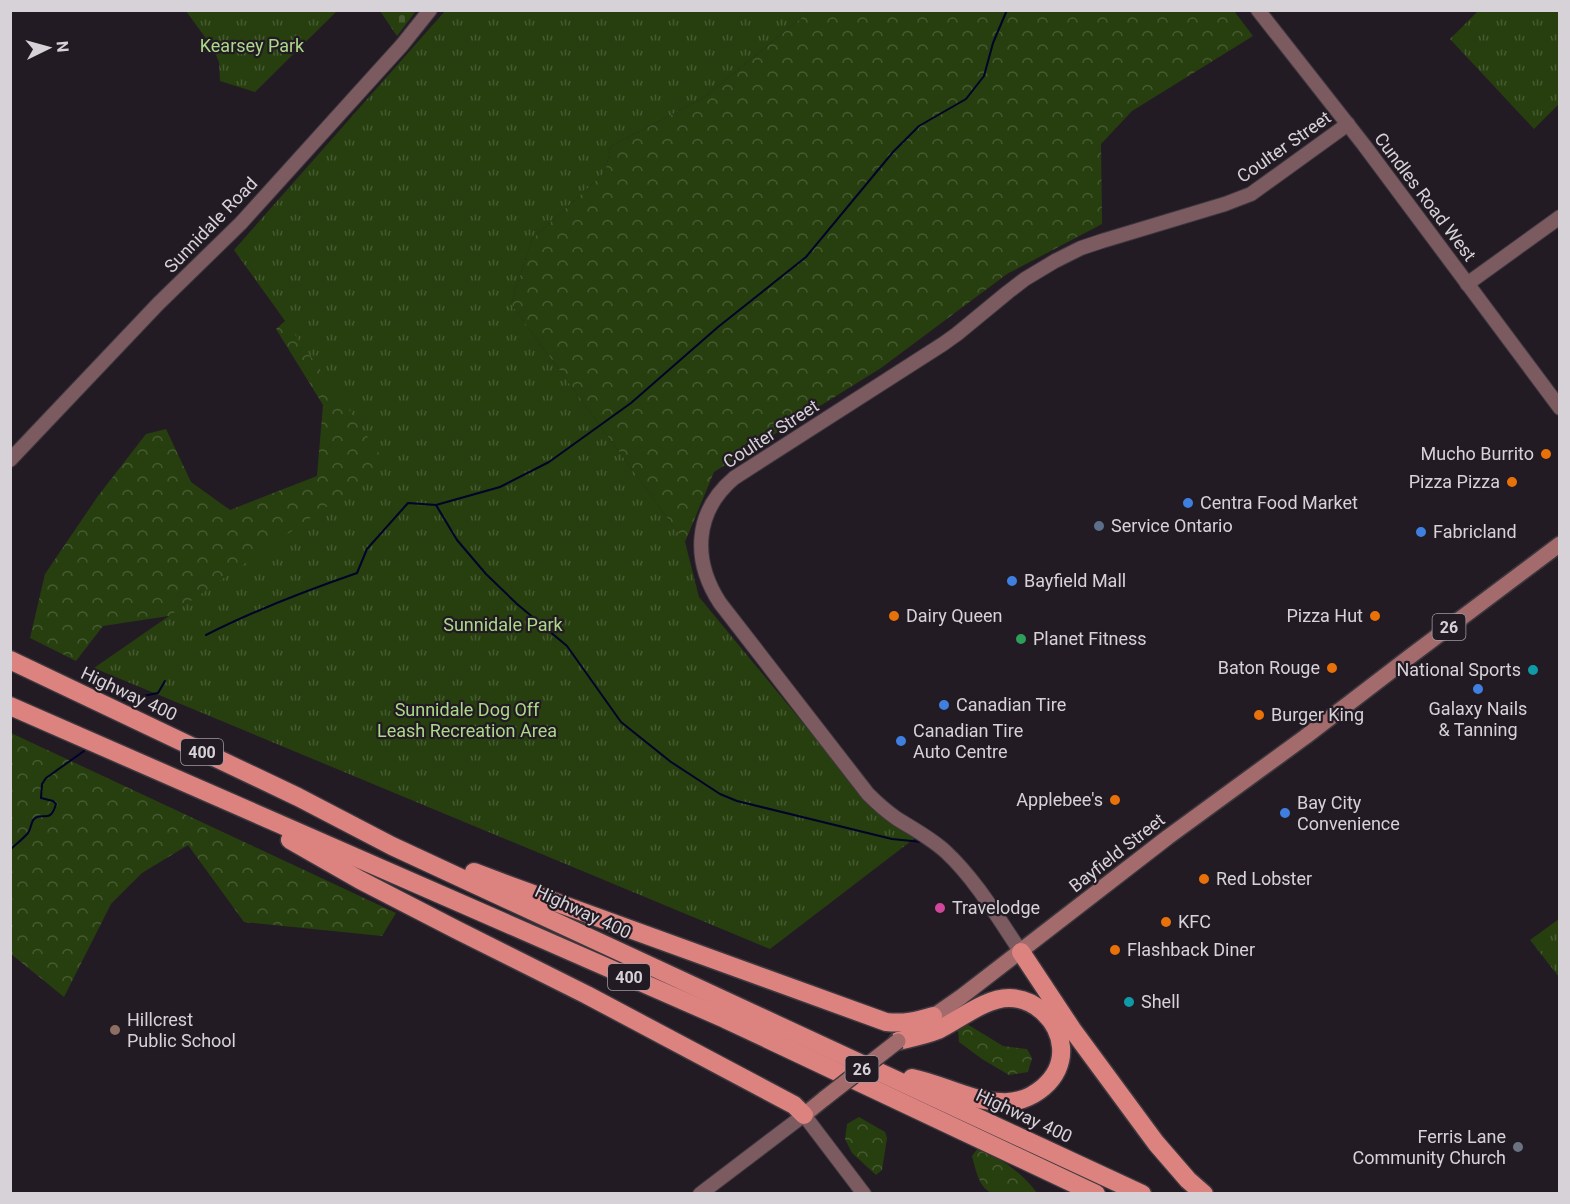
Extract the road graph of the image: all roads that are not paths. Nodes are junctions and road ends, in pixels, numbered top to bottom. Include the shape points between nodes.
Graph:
1 (430, 10) edge
2 (1258, 10) edge
3 (1348, 124) junction
4 (1560, 217) edge
5 (1467, 284) junction
6 (1560, 408) edge
7 (10, 460) edge
8 (1560, 544) edge
9 (10, 660) edge
10 (10, 706) edge
11 (157, 769) junction
12 (392, 846) junction
13 (1021, 952) junction
14 (933, 1016) junction
15 (898, 1041) junction
16 (888, 1077) junction
17 (804, 1115) junction
18 (700, 1194) edge
19 (864, 1194) edge
20 (1096, 1194) edge
21 (1142, 1194) edge
22 (1204, 1194) edge

1 - 7 street, Sunnidale Road via 241,223
2 - 3 street, Cundles Road West
3 - 5 street, Cundles Road West
3 - 13 street, Coulter Street via 1251,194 1102,241 1045,267 944,344 734,478 707,512 702,526 701,558 720,603 868,794 945,852 985,899
4 - 5 street
5 - 6 street, Cundles Road West
8 - 13 main road, Bayfield Street / 26
9 - 12 highway, Highway 400 / 400
10 - 11 highway, 400
11 - 17 highway via 794,1105
11 - 20 highway, 400 via 725,1019
12 - 14 highway via 445,860 886,1022 900,1024
12 - 16 highway, Highway 400 / 400
13 - 14 main road, Bayfield Street / 26
13 - 22 highway via 1156,1143
14 - 15 main road, Bayfield Street / 26
15 - 16 highway via 937,1030 993,1001 1008,998 1037,1006 1050,1018 1061,1047 1051,1080 1030,1097 1015,1101 990,1100 914,1078
15 - 17 main road, Bayfield Street / 26, bridge
16 - 21 highway, Highway 400 / 400
17 - 18 street, Bayfield Street
17 - 19 street

